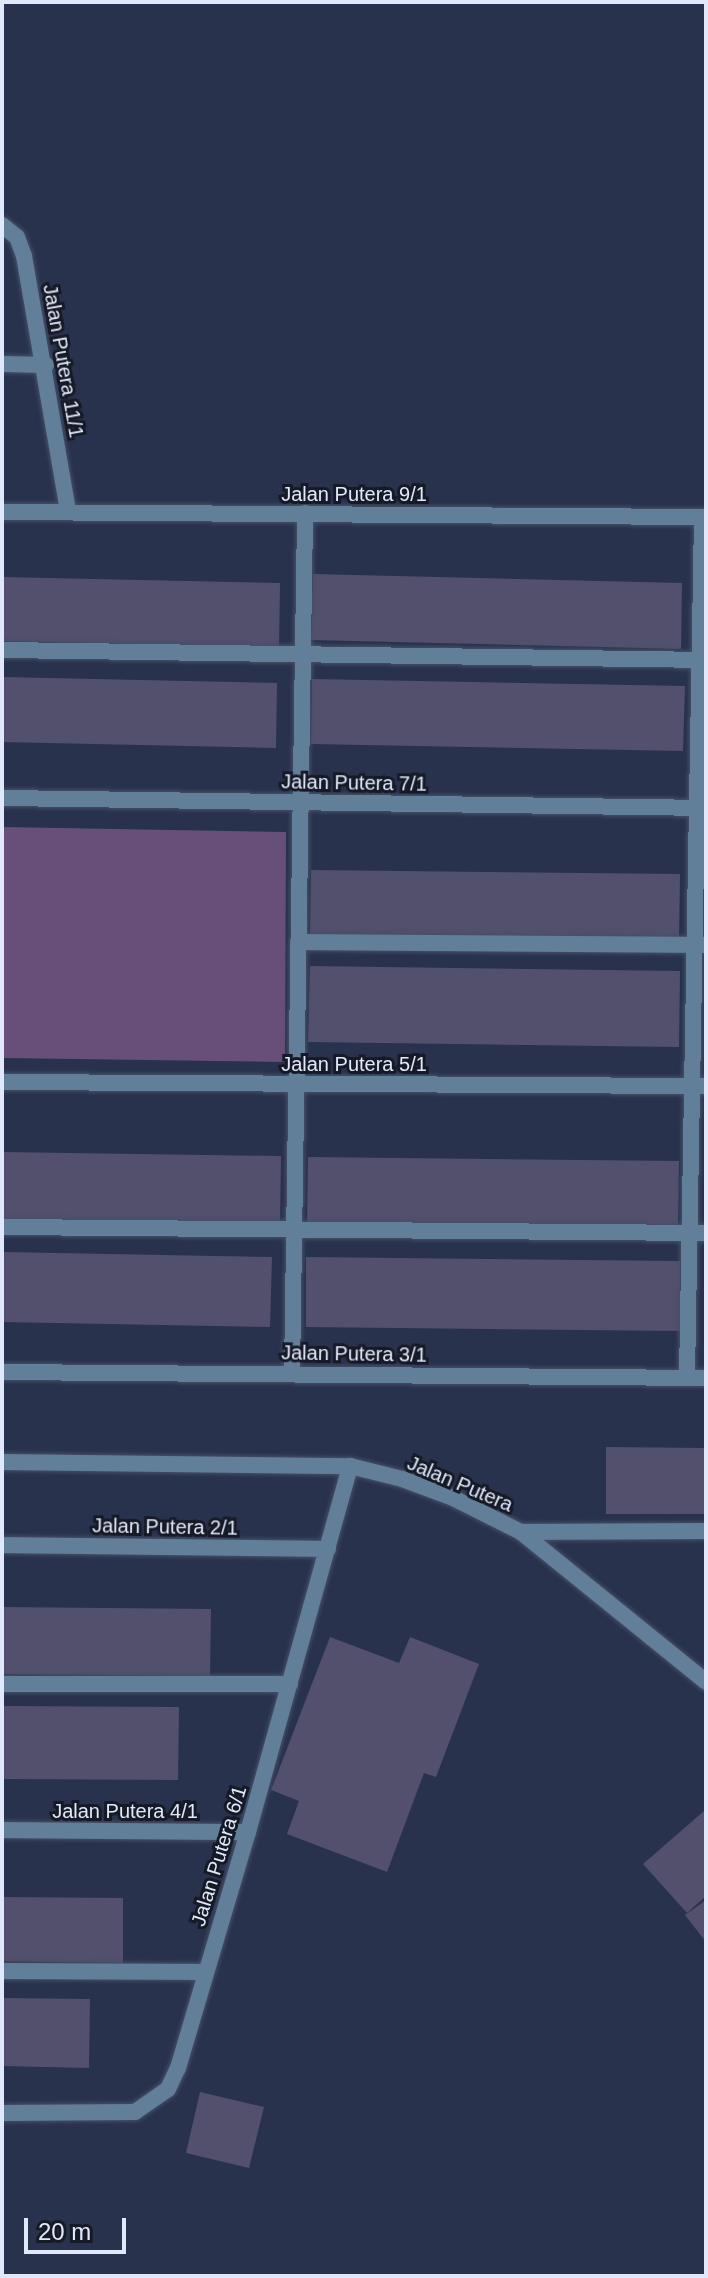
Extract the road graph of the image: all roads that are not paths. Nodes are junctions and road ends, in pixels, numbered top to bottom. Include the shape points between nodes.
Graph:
1 (2, 225) edge
2 (2, 364) edge
3 (46, 365) junction
4 (2, 512) edge
5 (68, 512) junction
6 (305, 513) junction
7 (704, 517) edge
8 (2, 650) edge
9 (302, 656) junction
10 (702, 660) edge
11 (2, 798) edge
12 (301, 802) junction
13 (701, 808) edge
14 (298, 942) junction
15 (700, 944) edge
16 (2, 1082) edge
17 (297, 1083) junction
18 (698, 1086) edge
19 (2, 1227) edge
20 (294, 1231) junction
21 (688, 1233) junction
22 (706, 1233) edge
23 (2, 1372) edge
24 (292, 1373) junction
25 (687, 1377) junction
26 (706, 1378) edge
27 (2, 1462) edge
28 (350, 1466) junction
29 (706, 1531) edge
30 (521, 1532) junction
31 (2, 1545) edge
32 (328, 1549) junction
33 (706, 1682) edge
34 (2, 1684) edge
35 (290, 1684) junction
36 (2, 1830) edge
37 (248, 1832) junction
38 (2, 1971) edge
39 (205, 1972) junction
40 (2, 2113) edge

1 - 3 street, Jalan Putera 11/1 via 17,237 24,256
2 - 3 street
3 - 5 street, Jalan Putera 11/1
4 - 5 street, Jalan Putera 9/1
5 - 6 street, Jalan Putera 9/1
6 - 7 street, Jalan Putera 9/1
6 - 9 street
7 - 10 street
8 - 9 street
9 - 10 street
9 - 12 street
10 - 13 street
11 - 12 street, Jalan Putera 7/1
12 - 13 street, Jalan Putera 7/1
12 - 14 street
13 - 15 street
14 - 15 street
14 - 17 street
15 - 18 street
16 - 17 street, Jalan Putera 5/1
17 - 18 street, Jalan Putera 5/1
17 - 20 street
18 - 21 street
19 - 20 street
20 - 21 street
20 - 24 street
21 - 22 street
21 - 25 street
23 - 24 street, Jalan Putera 3/1
24 - 25 street, Jalan Putera 3/1
25 - 26 street, Jalan Putera 3/1
27 - 28 street, Jalan Putera
28 - 30 street, Jalan Putera via 453,1498
28 - 32 street, Jalan Putera 6/1
29 - 30 street
30 - 33 street, Jalan Putera
31 - 32 street, Jalan Putera 2/1
32 - 35 street, Jalan Putera 6/1
34 - 35 street
35 - 37 street, Jalan Putera 6/1
36 - 37 street, Jalan Putera 4/1
37 - 39 street, Jalan Putera 6/1
38 - 39 street
39 - 40 street, Jalan Putera 6/1 via 178,2068 168,2089 151,2104 135,2112

